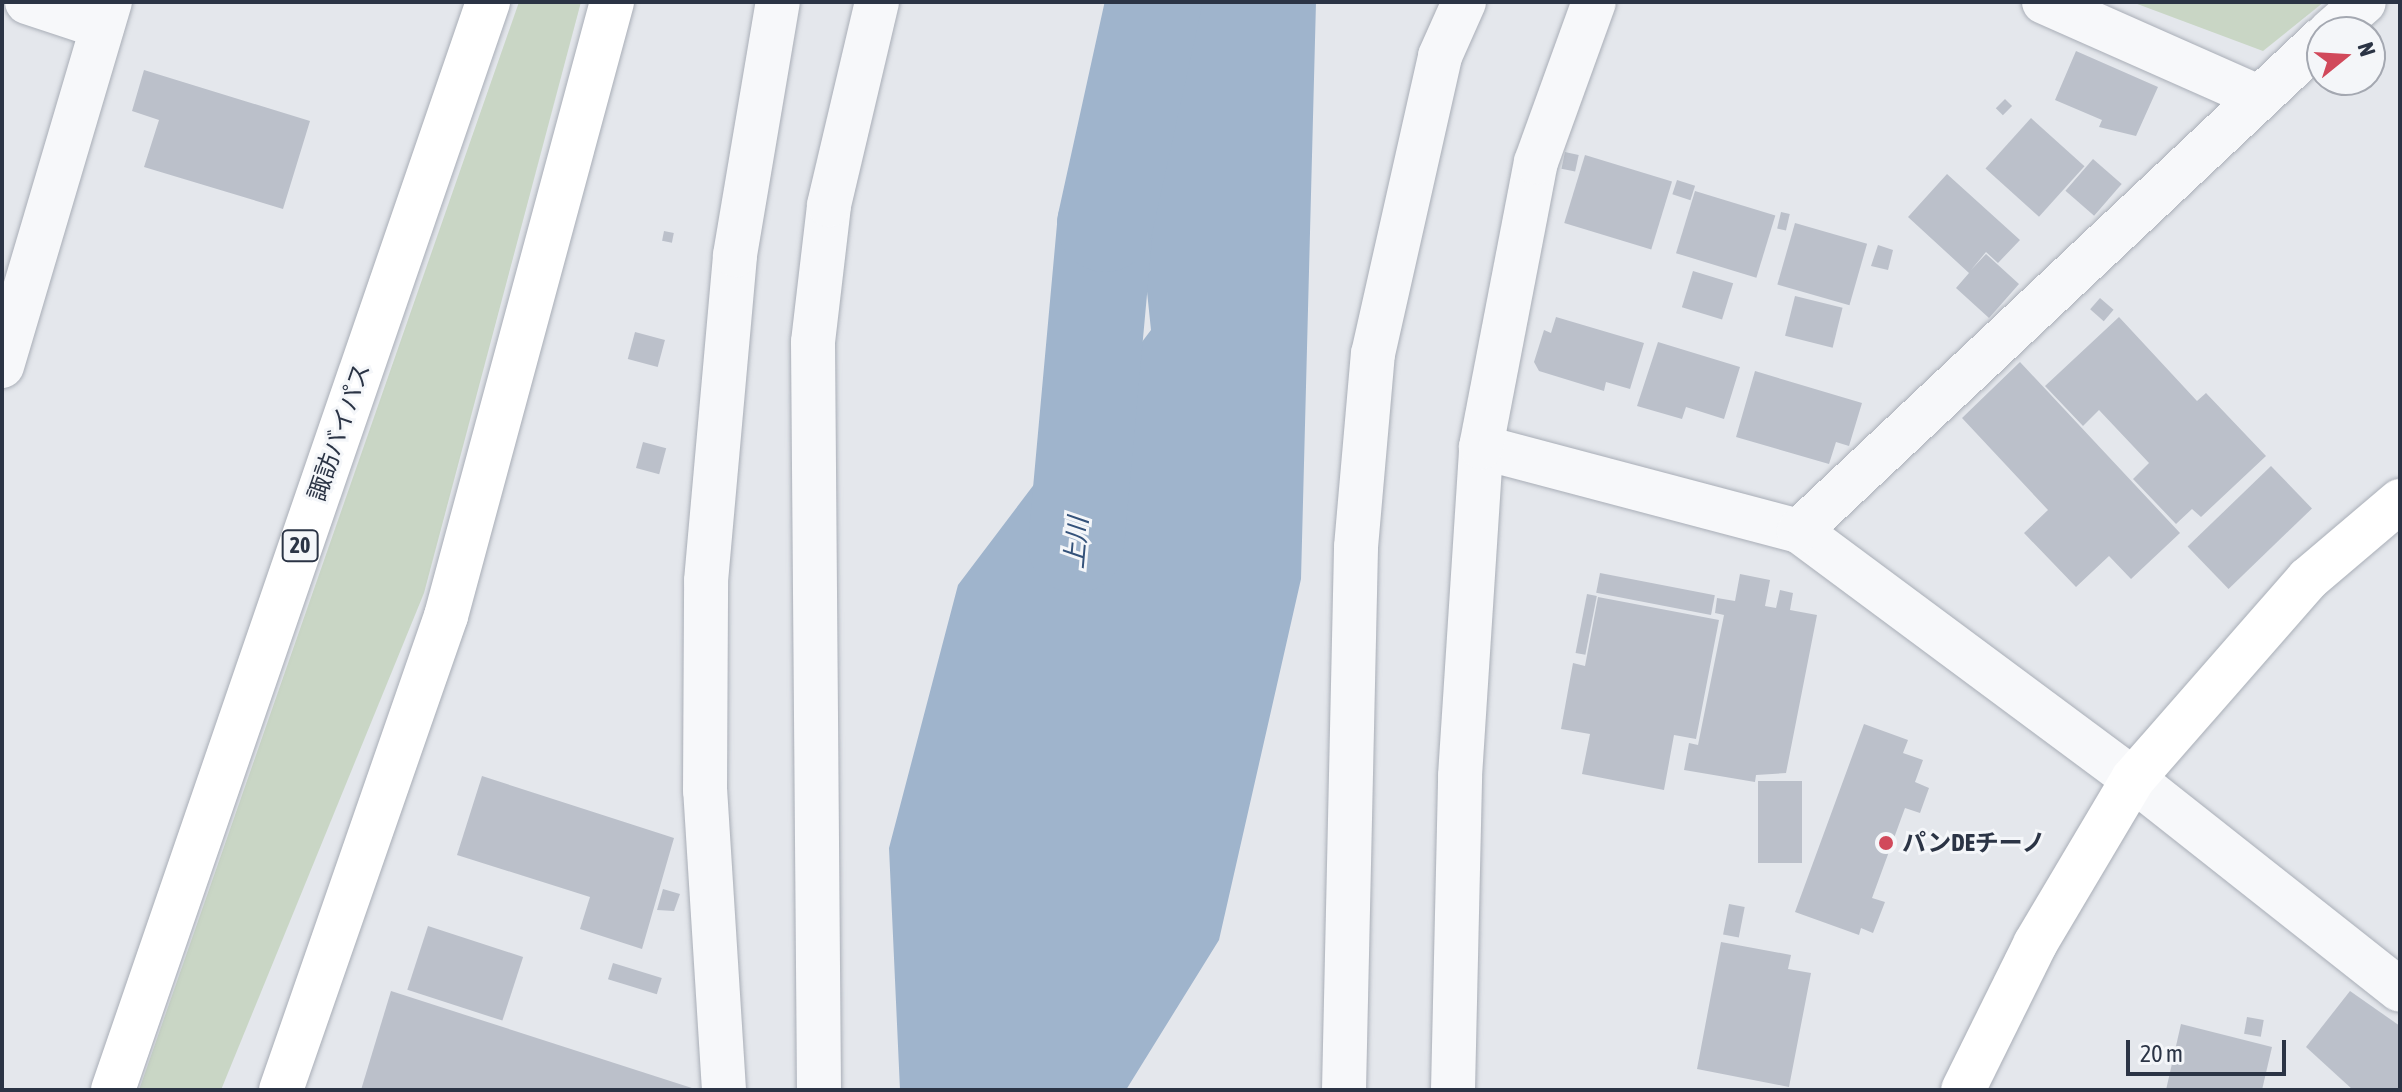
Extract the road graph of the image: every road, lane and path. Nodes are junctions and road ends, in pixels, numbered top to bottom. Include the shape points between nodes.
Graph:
1 (27, 2) edge
2 (488, 2) edge
3 (612, 2) edge
4 (778, 2) edge
5 (877, 2) edge
6 (1464, 2) edge
7 (1594, 2) edge
8 (2044, 2) edge
9 (2364, 2) edge
10 (106, 14) edge
11 (2348, 16) edge
12 (2306, 53) edge
13 (2256, 96) junction
14 (2, 366) edge
15 (1481, 447) junction
16 (2400, 501) edge
17 (1799, 531) junction
18 (2133, 779) junction
19 (2400, 990) edge
20 (113, 1090) edge
21 (281, 1090) edge
22 (724, 1090) edge
23 (819, 1090) edge
24 (1344, 1090) edge
25 (1453, 1090) edge
26 (1963, 1090) edge

1 - 10 street
2 - 20 main road, 諏訪バイパス / 20
3 - 21 main road via 446,616
4 - 22 street via 735,255 706,581 705,791
5 - 23 street via 829,205 813,342
6 - 24 street via 1440,56 1373,354 1356,547
7 - 15 street via 1536,162
8 - 13 street
9 - 11 street
10 - 14 street
12 - 13 street
13 - 17 street
15 - 17 street
15 - 25 street via 1460,776
16 - 18 main road via 2308,579
17 - 18 street
18 - 19 street
18 - 26 main road via 2035,944

